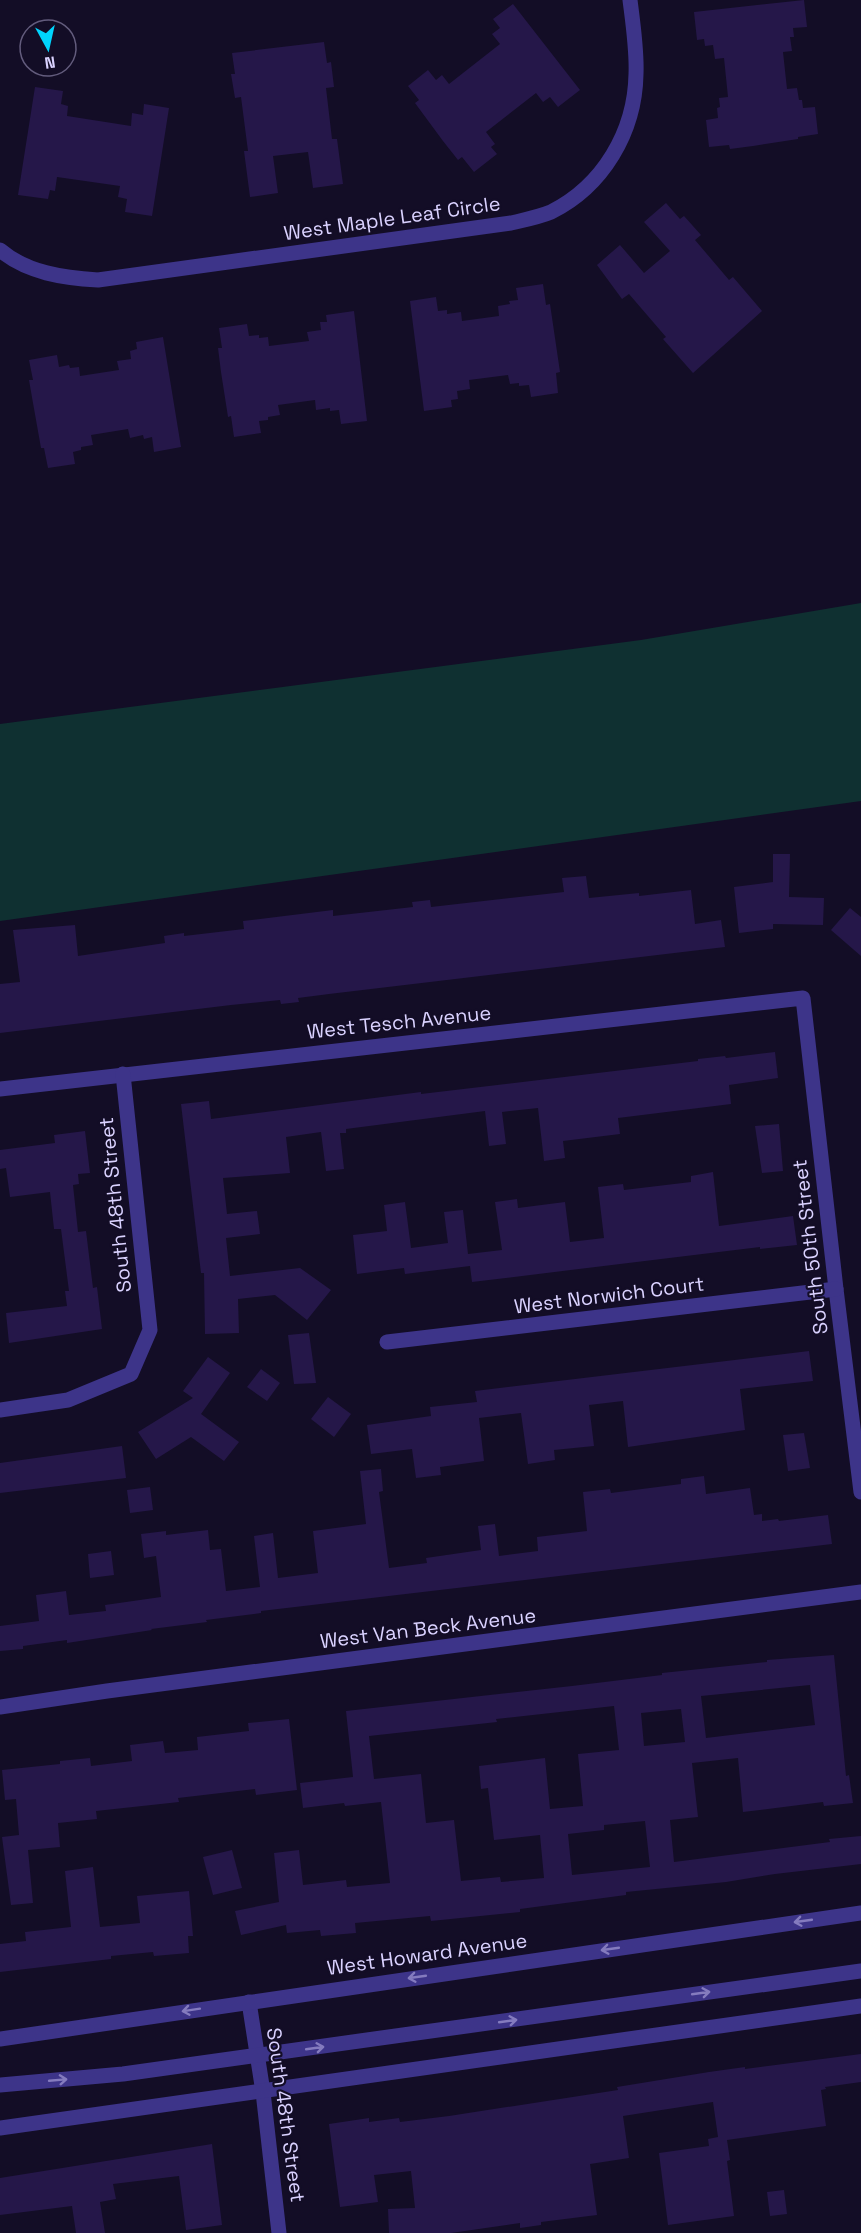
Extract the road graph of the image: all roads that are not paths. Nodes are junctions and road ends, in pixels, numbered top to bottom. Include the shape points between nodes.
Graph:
1 (630, 0) edge
2 (0, 250) edge
3 (803, 998) joint
4 (123, 1074) junction
5 (0, 1089) edge
6 (836, 1289) junction
7 (387, 1342) dead end
8 (0, 1410) edge
9 (861, 1492) edge
10 (861, 1592) edge
11 (0, 1707) edge
12 (861, 1913) edge
13 (861, 1971) edge
14 (249, 2002) junction
15 (861, 2006) edge
16 (0, 2039) edge
17 (257, 2056) junction
18 (0, 2085) edge
19 (263, 2092) junction
20 (0, 2128) edge
21 (279, 2233) edge

1 - 2 street, West Maple Leaf Circle via 636,73 633,106 621,140 604,171 580,195 549,213 511,223 98,280 64,278 33,269
3 - 4 street, West Tesch Avenue
3 - 6 street, South 50th Street
4 - 5 street, West Tesch Avenue
4 - 8 street, South 48th Street via 150,1330 131,1374 68,1400
6 - 7 street, West Norwich Court
6 - 9 street, South 50th Street
10 - 11 street, West Van Beck Avenue
12 -> 14 street, West Howard Avenue
17 -> 13 street
14 -> 16 street, West Howard Avenue
14 - 17 street, South 48th Street
15 - 19 street
18 -> 17 street
17 - 19 street, South 48th Street
19 - 20 street
19 - 21 street, South 48th Street

